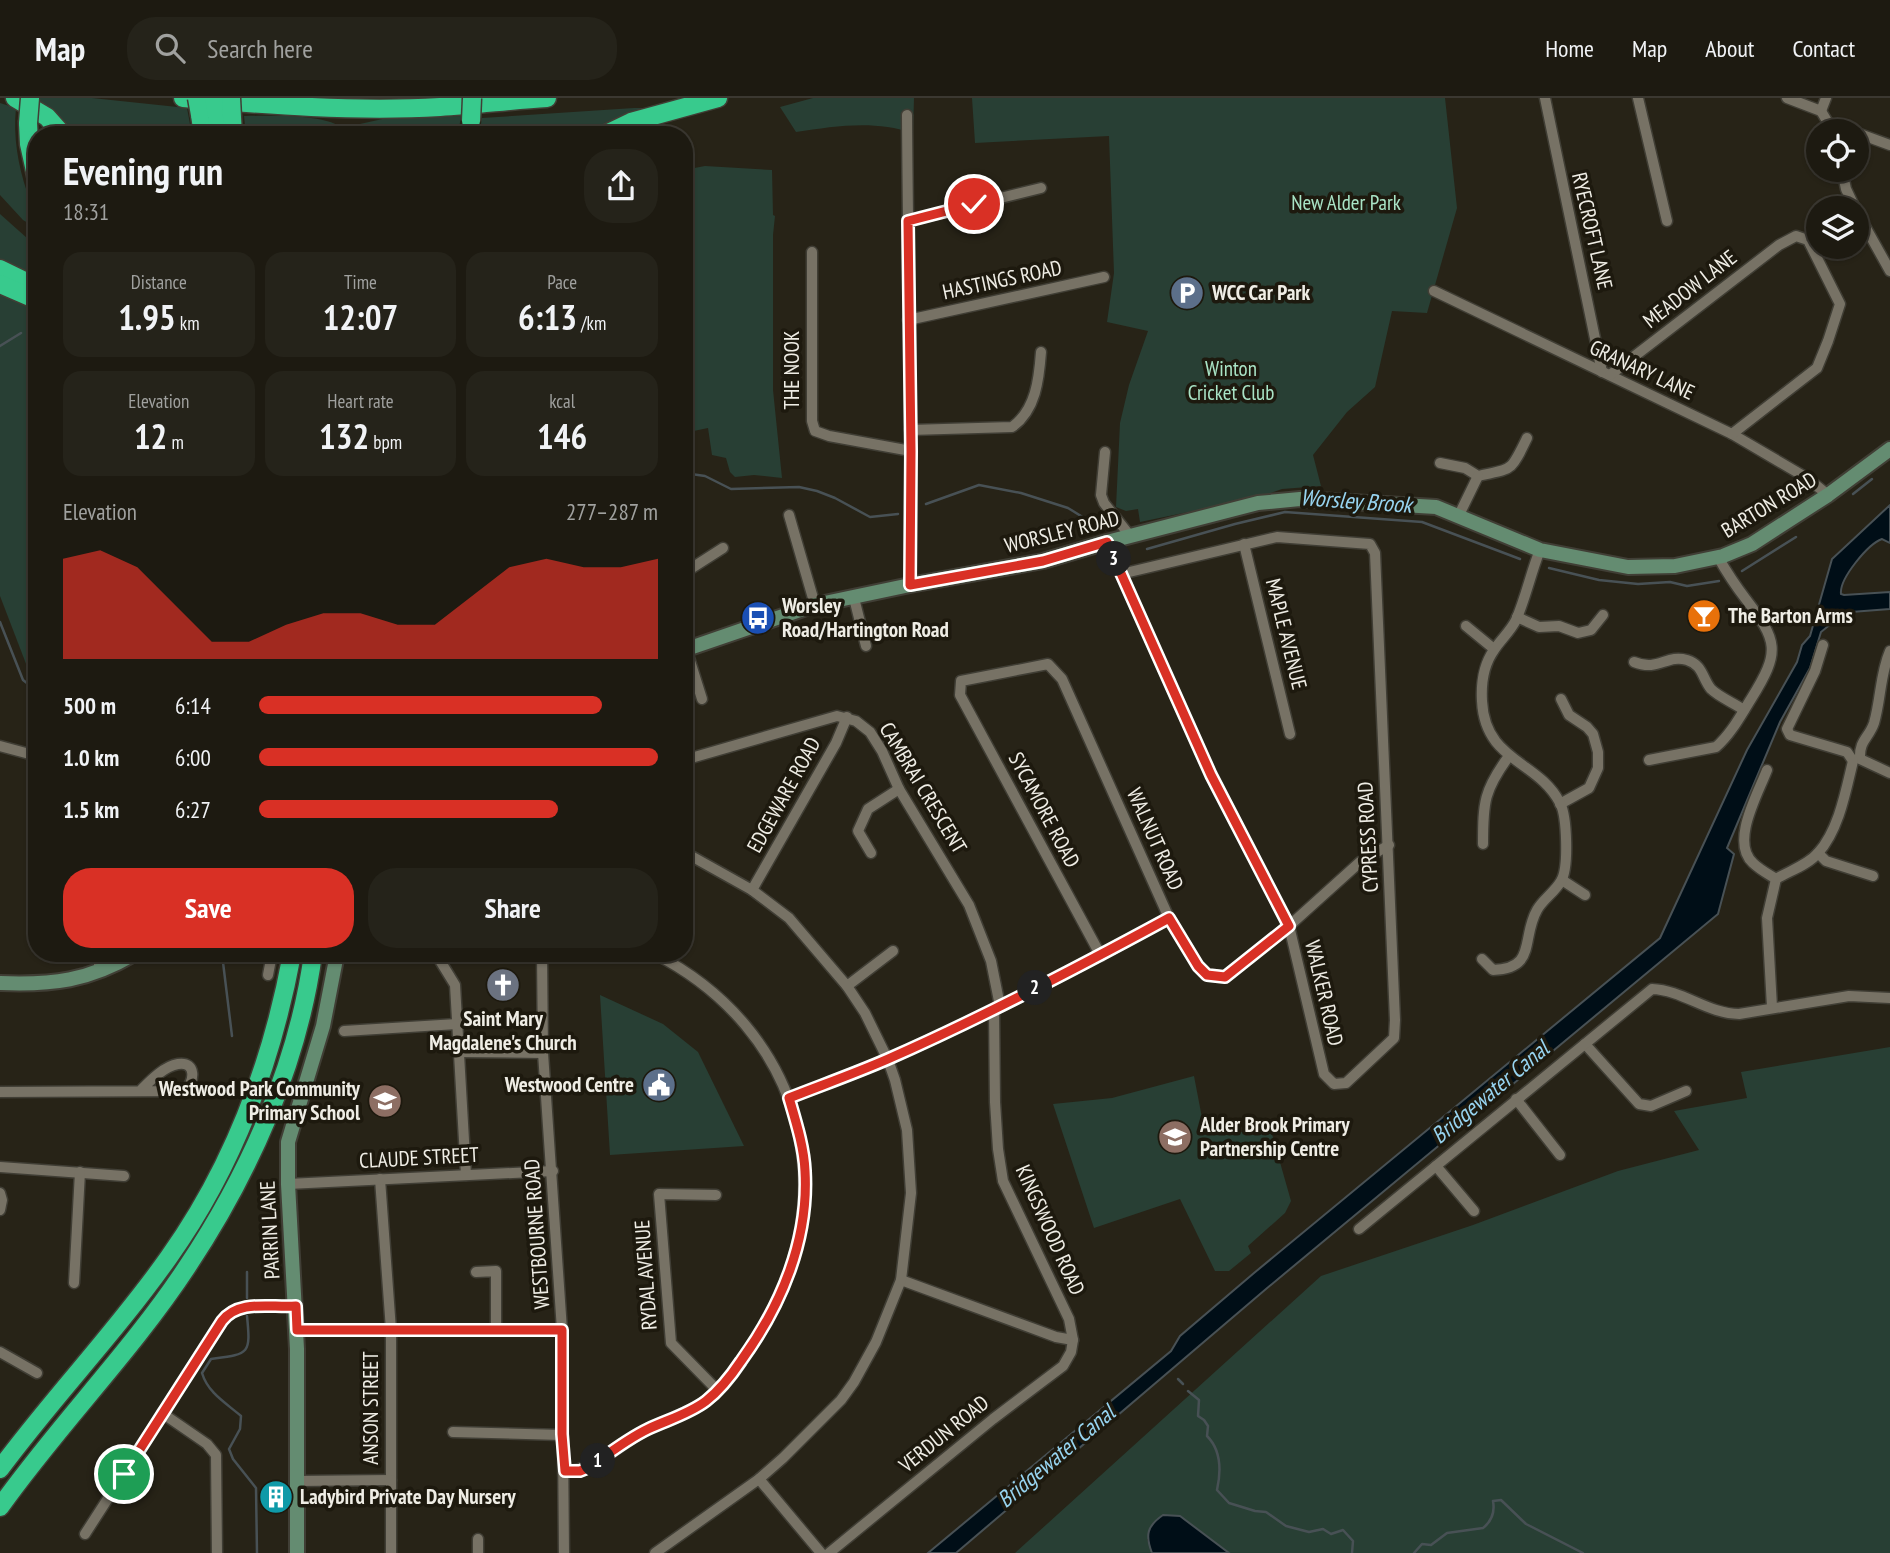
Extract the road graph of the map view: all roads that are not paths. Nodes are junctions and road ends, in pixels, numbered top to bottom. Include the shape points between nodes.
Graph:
1 (15, 98) edge
2 (30, 98) edge
3 (183, 98) edge
4 (231, 98) edge
5 (472, 98) edge
6 (547, 98) edge
7 (718, 98) edge
8 (1545, 98) edge
9 (1638, 98) edge
10 (1787, 98) edge
11 (1826, 98) edge
12 (1821, 111) junction
13 (216, 113) edge
14 (907, 115) dead end
15 (1826, 119) edge
16 (29, 126) edge
17 (55, 126) edge
18 (470, 126) edge
19 (624, 126) edge
20 (1869, 137) edge
21 (1890, 145) edge
22 (1041, 188) dead end
23 (908, 221) junction
24 (1667, 221) dead end
25 (1869, 232) edge
26 (812, 252) dead end
27 (1888, 265) edge
28 (0, 269) edge
29 (1104, 277) dead end
30 (28, 283) edge
31 (0, 284) edge
32 (1434, 291) dead end
33 (28, 296) edge
34 (908, 320) junction
35 (1041, 352) dead end
36 (1606, 374) junction
37 (911, 430) junction
38 (1732, 434) junction
39 (1527, 438) dead end
40 (1890, 449) edge
41 (911, 451) junction
42 (1105, 452) dead end
43 (1440, 463) dead end
44 (1478, 476) junction
45 (1828, 495) junction
46 (789, 515) dead end
47 (1457, 515) junction
48 (1131, 537) junction
49 (1107, 542) junction
50 (1244, 544) junction
51 (723, 548) dead end
52 (1541, 550) junction
53 (1718, 557) junction
54 (693, 567) edge
55 (1121, 574) junction
56 (910, 585) junction
57 (854, 598) junction
58 (815, 605) junction
59 (1603, 615) dead end
60 (1517, 617) junction
61 (1466, 626) dead end
62 (693, 645) edge
63 (1823, 645) dead end
64 (866, 646) dead end
65 (1494, 649) junction
66 (1890, 651) edge
67 (1634, 663) dead end
68 (1048, 664) joint
69 (693, 672) edge
70 (702, 699) dead end
71 (1561, 699) dead end
72 (1744, 709) junction
73 (847, 717) junction
74 (1290, 734) dead end
75 (0, 746) edge
76 (28, 754) edge
77 (1509, 756) junction
78 (693, 758) edge
79 (1649, 760) dead end
80 (1767, 770) dead end
81 (1890, 773) edge
82 (899, 789) junction
83 (1560, 804) junction
84 (1482, 844) dead end
85 (1388, 845) junction
86 (871, 853) dead end
87 (1818, 853) junction
88 (693, 857) edge
89 (1873, 876) dead end
90 (1776, 878) junction
91 (1562, 880) junction
92 (752, 890) junction
93 (1585, 895) dead end
94 (1169, 918) junction
95 (1289, 926) junction
96 (893, 951) dead end
97 (1101, 956) junction
98 (1482, 959) dead end
99 (99, 962) edge
100 (118, 962) edge
101 (270, 962) edge
102 (290, 962) edge
103 (312, 962) edge
104 (335, 962) edge
105 (442, 962) edge
106 (541, 962) edge
107 (669, 962) edge
108 (99, 972) junction
109 (268, 975) dead end
110 (0, 983) edge
111 (847, 986) junction
112 (1890, 998) edge
113 (1772, 1007) junction
114 (997, 1008) junction
115 (457, 1024) junction
116 (344, 1031) dead end
117 (1585, 1044) junction
118 (459, 1052) junction
119 (543, 1053) junction
120 (888, 1059) junction
121 (1324, 1074) joint
122 (140, 1091) junction
123 (1686, 1091) dead end
124 (0, 1092) edge
125 (789, 1098) junction
126 (1516, 1098) junction
127 (1560, 1155) dead end
128 (1436, 1166) junction
129 (0, 1167) edge
130 (553, 1171) junction
131 (80, 1172) junction
132 (466, 1175) junction
133 (124, 1176) dead end
134 (380, 1179) junction
135 (288, 1184) junction
136 (0, 1193) edge
137 (716, 1195) dead end
138 (0, 1210) edge
139 (1474, 1211) dead end
140 (1359, 1230) dead end
141 (476, 1272) dead end
142 (901, 1280) junction
143 (74, 1283) dead end
144 (296, 1306) junction
145 (297, 1330) junction
146 (391, 1330) junction
147 (496, 1330) junction
148 (562, 1330) junction
149 (1073, 1340) junction
150 (0, 1352) edge
151 (37, 1373) dead end
152 (718, 1391) junction
153 (162, 1413) junction
154 (453, 1432) dead end
155 (562, 1434) junction
156 (0, 1469) edge
157 (565, 1471) junction
158 (759, 1479) junction
159 (391, 1480) junction
160 (297, 1481) junction
161 (0, 1507) edge
162 (85, 1534) dead end
163 (478, 1539) dead end
164 (217, 1553) edge
165 (298, 1553) edge
166 (391, 1553) edge
167 (478, 1553) edge
168 (564, 1553) edge
169 (655, 1553) edge
170 (821, 1553) edge
171 (829, 1553) edge

1 - 17 highway
2 - 16 highway, bridge
3 - 6 highway via 373,108
4 - 13 highway, bridge
5 - 18 highway, bridge
7 - 19 highway
8 - 36 street, RYECROFT LANE
9 - 24 street
10 - 12 street
11 - 12 street
12 - 15 street
14 - 23 street
20 - 21 street
22 - 23 street
23 - 34 street
25 - 27 street
26 - 41 street, THE NOOK via 811,421 816,431 829,436
28 - 30 highway
29 - 34 street, HASTINGS ROAD
31 - 33 highway
32 - 36 street, GRANARY LANE
34 - 37 street
35 - 37 street via 1032,405 1013,427
36 - 38 street, GRANARY LANE
36 - 38 street, MEADOW LANE via 1779,245 1796,236 1808,240 1840,304 1828,341 1817,368
37 - 41 street
38 - 45 street, GRANARY LANE
39 - 44 street via 1510,468
40 - 45 main road, BARTON ROAD
41 - 56 street
42 - 48 street via 1101,495
43 - 44 street
44 - 47 street
45 - 53 main road, BARTON ROAD via 1752,544
46 - 58 street
47 - 48 main road, WORSLEY ROAD via 1436,507 1300,499 1258,503
47 - 52 main road, BARTON ROAD
48 - 49 main road, WORSLEY ROAD
49 - 55 street, WALKER ROAD
49 - 56 main road, WORSLEY ROAD via 1043,561
50 - 55 street
50 - 74 street, MAPLE AVENUE
50 - 85 street, CYPRESS ROAD via 1277,537 1370,544 1375,553
51 - 54 street
52 - 53 main road, BARTON ROAD via 1628,567 1675,566
52 - 60 street
53 - 72 street via 1772,639 1770,666
55 - 95 street, WALKER ROAD via 1211,775
56 - 57 main road, WORSLEY ROAD
57 - 58 main road, WORSLEY ROAD
57 - 64 street
58 - 62 main road, WORSLEY ROAD
59 - 60 street via 1591,630 1578,633 1559,626 1539,627
60 - 65 street
61 - 65 street
63 - 87 street via 1787,729 1790,736 1847,752 1853,761 1833,825
65 - 77 street via 1483,678 1482,702 1487,728
66 - 81 street via 1873,725 1861,742 1860,759
67 - 72 street via 1651,667 1673,659 1690,661 1702,670 1712,690
68 - 94 street, WALNUT ROAD via 1062,679
68 - 97 street, SYCAMORE ROAD via 961,681 960,695
69 - 70 street
71 - 83 street via 1569,715 1593,734 1598,760 1589,788
72 - 79 street via 1716,747
73 - 78 street, CAMBRAI CRESCENT via 828,718
73 - 82 street, CAMBRAI CRESCENT via 870,732
73 - 92 street, EDGEWARE ROAD
75 - 76 street
77 - 83 street
77 - 84 street via 1486,794
80 - 90 street via 1743,838 1752,863
82 - 86 street via 868,809 858,831
82 - 114 street, CAMBRAI CRESCENT via 969,905 991,961
83 - 91 street via 1565,835
85 - 95 street via 1360,862
85 - 121 street, CYPRESS ROAD via 1394,1038 1346,1083 1334,1084
87 - 89 street via 1826,861
87 - 90 street
88 - 92 street
90 - 113 street via 1767,918
91 - 93 street
91 - 98 street via 1537,909 1516,966 1493,970
92 - 111 street via 789,918
94 - 95 street, WALNUT ROAD via 1198,966 1207,975 1225,977
94 - 97 street
95 - 121 street, WALKER ROAD
96 - 111 street
97 - 114 street
99 - 108 street
100 - 108 main road
101 - 109 street
102 - 156 highway via 257,1087 211,1189 135,1303
103 - 161 highway via 288,1060 260,1135 228,1201 186,1269
104 - 135 main road, PARRIN LANE via 320,1038 288,1142
105 - 115 street via 455,985
106 - 119 street, WESTBOURNE ROAD
107 - 125 street via 727,1007 762,1046
108 - 110 main road via 50,983
111 - 120 street
112 - 113 street via 1849,996
113 - 117 street via 1724,1014 1667,989 1652,989
114 - 120 street
114 - 149 street, KINGSWOOD ROAD via 996,1114 1003,1181 1069,1319
115 - 116 street
115 - 118 street
117 - 123 street via 1639,1104 1651,1106
117 - 126 street
118 - 119 street
118 - 132 street
119 - 130 street, WESTBOURNE ROAD
120 - 125 street
120 - 142 street via 903,1106 910,1181
122 - 122 street via 184,1091 193,1080 192,1072 179,1064
122 - 124 street
125 - 152 street via 806,1172 795,1257 768,1319
126 - 127 street
126 - 128 street
128 - 139 street
128 - 140 street
129 - 131 street
130 - 132 street, CLAUDE STREET
130 - 148 street, WESTBOURNE ROAD
131 - 133 street
131 - 143 street
132 - 134 street, CLAUDE STREET
134 - 135 street, CLAUDE STREET
134 - 146 street, ANSON STREET
135 - 144 main road, PARRIN LANE
136 - 138 street
137 - 152 street, RYDAL AVENUE via 659,1194 671,1343
141 - 147 street via 496,1271
142 - 149 street via 1056,1338
142 - 158 street via 876,1342 841,1400
144 - 145 main road, PARRIN LANE
144 - 153 street via 246,1307 229,1314
145 - 146 street
145 - 160 main road, PARRIN LANE
146 - 147 street
146 - 159 street, ANSON STREET
147 - 148 street
148 - 155 street, WESTBOURNE ROAD
149 - 171 street, VERDUN ROAD via 1063,1366
150 - 151 street
152 - 157 street via 689,1411 638,1434 590,1467
153 - 162 street
153 - 164 street via 216,1455
154 - 155 street
155 - 157 street, WESTBOURNE ROAD
157 - 168 street, WESTBOURNE ROAD
158 - 169 street
158 - 170 street
159 - 160 street
159 - 166 street, ANSON STREET
160 - 165 main road, PARRIN LANE
163 - 167 street

